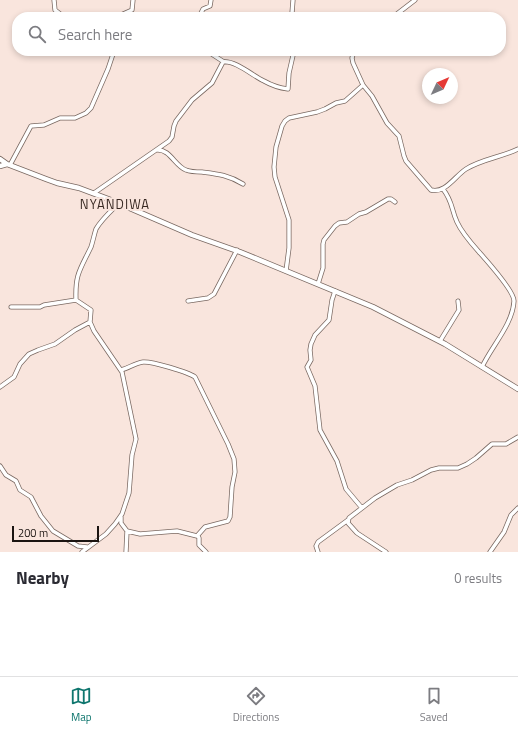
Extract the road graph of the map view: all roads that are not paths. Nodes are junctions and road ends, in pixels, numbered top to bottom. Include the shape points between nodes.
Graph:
1 (54, 0) edge
2 (133, 0) edge
3 (211, 0) edge
4 (293, 0) edge
5 (415, 0) edge
6 (58, 12) edge
7 (128, 12) edge
8 (201, 12) edge
9 (292, 12) edge
10 (399, 12) edge
11 (112, 56) edge
12 (215, 56) edge
13 (293, 56) edge
14 (353, 56) edge
15 (224, 62) junction
16 (363, 85) junction
17 (518, 149) edge
18 (156, 150) junction
19 (0, 159) edge
20 (8, 164) junction
21 (0, 166) edge
22 (243, 184) dead end
23 (443, 189) junction
24 (94, 193) junction
25 (395, 202) dead end
26 (119, 204) junction
27 (237, 250) junction
28 (286, 271) junction
29 (318, 284) junction
30 (335, 291) junction
31 (76, 300) junction
32 (188, 301) dead end
33 (458, 301) dead end
34 (513, 306) junction
35 (11, 307) dead end
36 (518, 307) edge
37 (90, 322) junction
38 (440, 341) junction
39 (482, 367) junction
40 (121, 370) junction
41 (0, 387) edge
42 (518, 389) edge
43 (518, 437) edge
44 (0, 466) edge
45 (362, 508) junction
46 (518, 508) edge
47 (122, 514) junction
48 (348, 520) junction
49 (127, 531) junction
50 (198, 536) junction
51 (88, 546) junction
52 (82, 552) edge
53 (126, 552) edge
54 (206, 552) edge
55 (318, 552) edge
56 (386, 552) edge
57 (490, 552) edge

1 - 6 street
2 - 7 street via 132,10
3 - 8 street via 210,6
4 - 9 street
5 - 10 street
11 - 20 street via 91,108 75,118 60,118 44,125 31,126
12 - 15 street
13 - 15 street via 288,89 270,84 235,64
14 - 16 street
15 - 18 street via 212,83 192,100 176,121 169,141
16 - 23 street via 399,136 409,165 431,190
16 - 28 street via 345,101 317,112 289,118 282,126 274,167 289,220
17 - 23 street via 472,166
18 - 22 street via 165,152 188,171 227,176
18 - 24 street
19 - 20 street
20 - 21 street
20 - 24 street via 57,183
23 - 34 street via 450,199 460,228 511,294 514,299
24 - 26 street
25 - 29 street via 388,199 335,226 324,240 323,268
26 - 27 street via 192,235
26 - 31 street via 96,230 78,275
27 - 28 street
27 - 32 street via 214,294 208,298
28 - 29 street
29 - 30 street
30 - 38 street
30 - 45 street via 329,319 315,335 311,344 311,359 307,367 315,386 320,430 337,461 346,489
31 - 35 street via 40,307
31 - 37 street via 91,310
33 - 38 street via 459,310
34 - 36 street
34 - 39 street via 509,320
37 - 40 street
37 - 41 street via 55,344 29,354 20,364 14,377
38 - 39 street
39 - 42 street
40 - 47 street via 136,439 129,494
40 - 50 street via 146,362 193,375 228,444 235,464 230,519 205,527
43 - 45 street via 506,444 492,444 462,466 434,469 400,484
44 - 51 street via 6,475 16,481 20,490 31,497 53,531 78,546
45 - 48 street
46 - 57 street via 511,515 504,532
47 - 49 street via 121,521
47 - 51 street via 106,534
48 - 55 street via 318,542
48 - 56 street via 354,531
49 - 50 street via 140,534 177,531
49 - 53 street
50 - 54 street via 199,545
51 - 52 street

